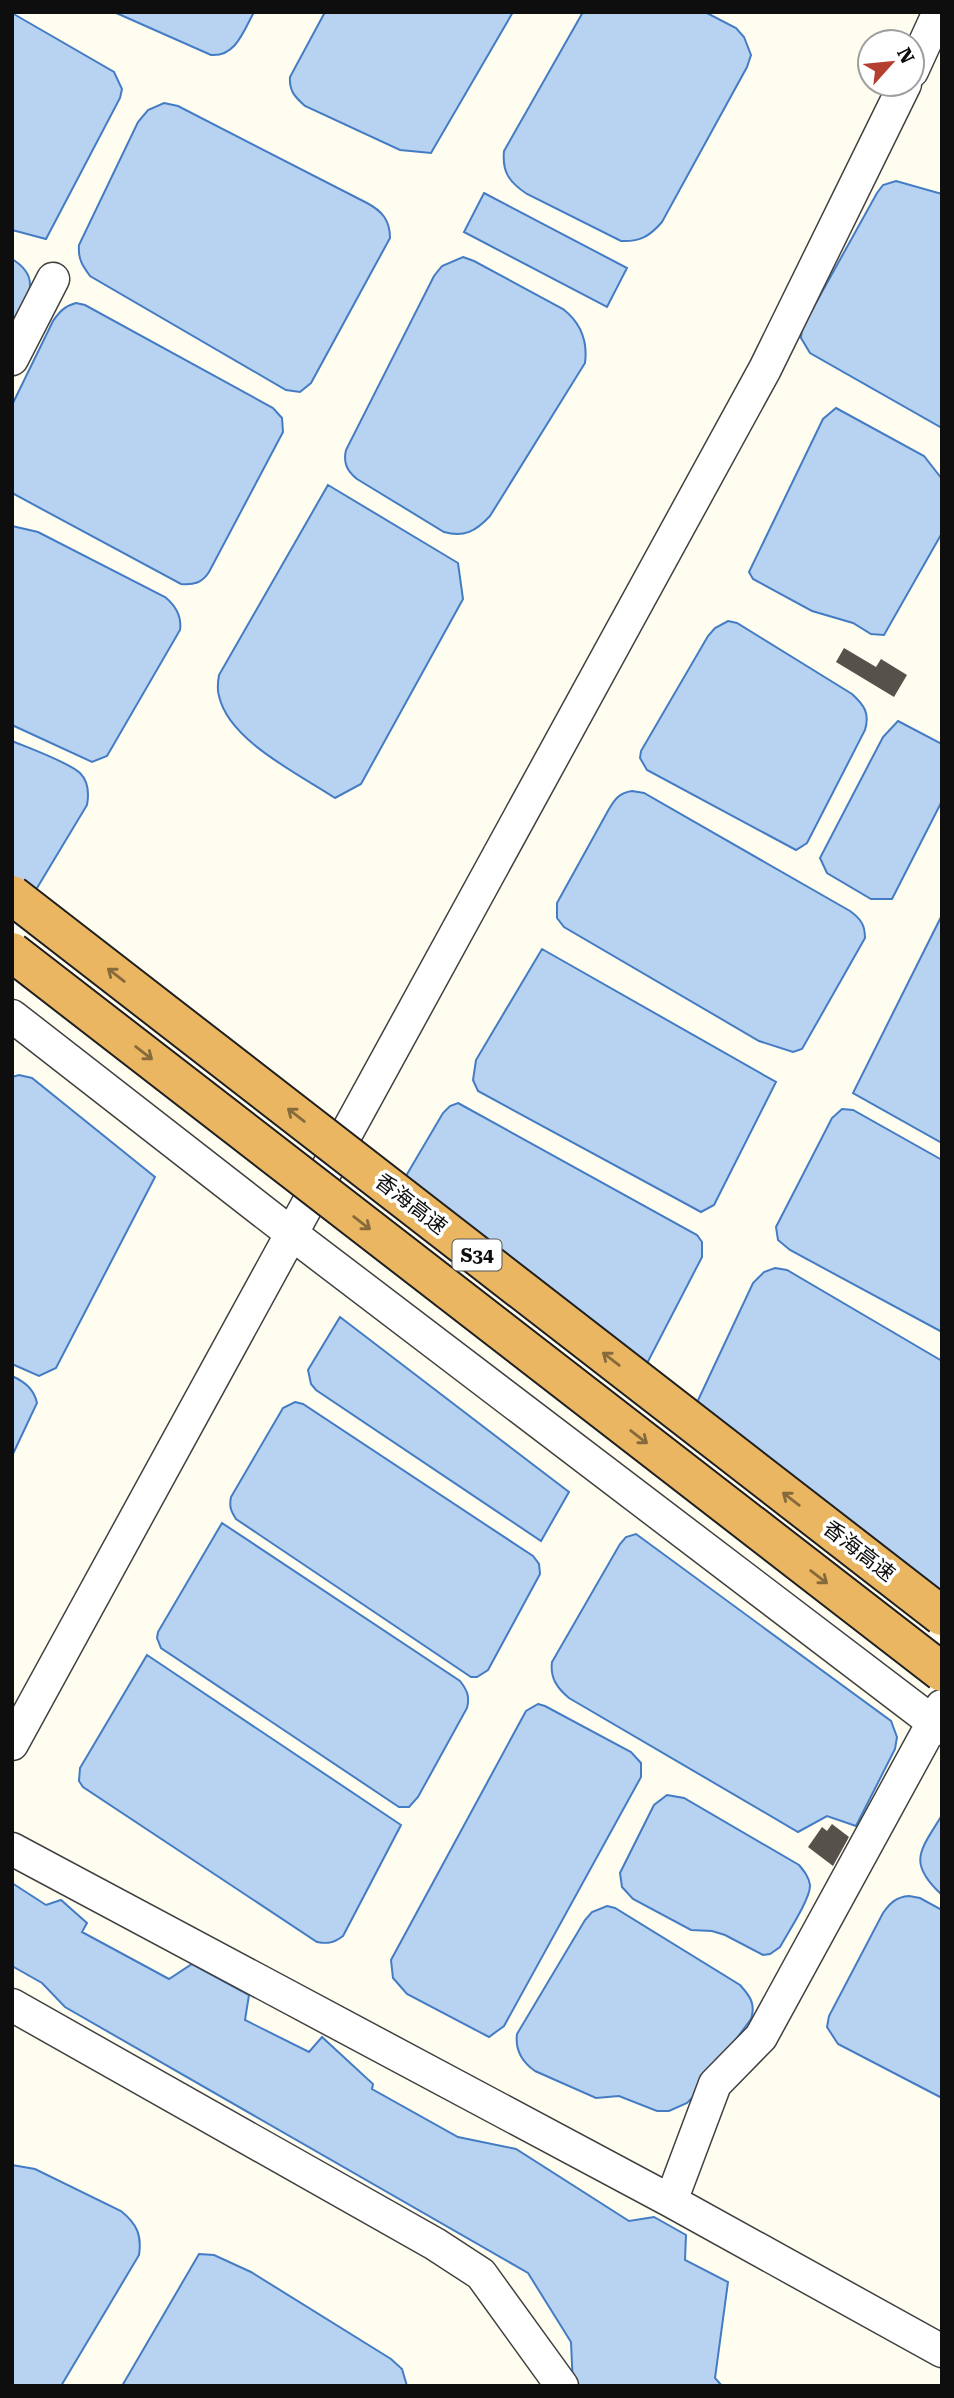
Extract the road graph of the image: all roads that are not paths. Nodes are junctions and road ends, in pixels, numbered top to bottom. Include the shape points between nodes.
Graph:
1 (939, 12) edge
2 (926, 40) edge
3 (898, 98) edge
4 (53, 279) dead end
5 (12, 359) edge
6 (12, 895) edge
7 (12, 952) edge
8 (12, 1016) edge
9 (292, 1234) junction
10 (942, 1616) edge
11 (942, 1672) edge
12 (939, 1719) edge
13 (12, 1744) edge
14 (12, 1849) edge
15 (12, 2005) edge
16 (671, 2202) junction
17 (942, 2351) edge
18 (562, 2386) edge

1 - 2 street
3 - 9 street via 765,369
4 - 5 street
10 -> 6 highway, 香海高速 / S34, bridge
7 -> 11 highway, S34, bridge
8 - 9 street
9 - 12 street
9 - 13 street
12 - 16 street via 761,2037 715,2084
14 - 16 street
15 - 18 street via 481,2274
16 - 17 street

